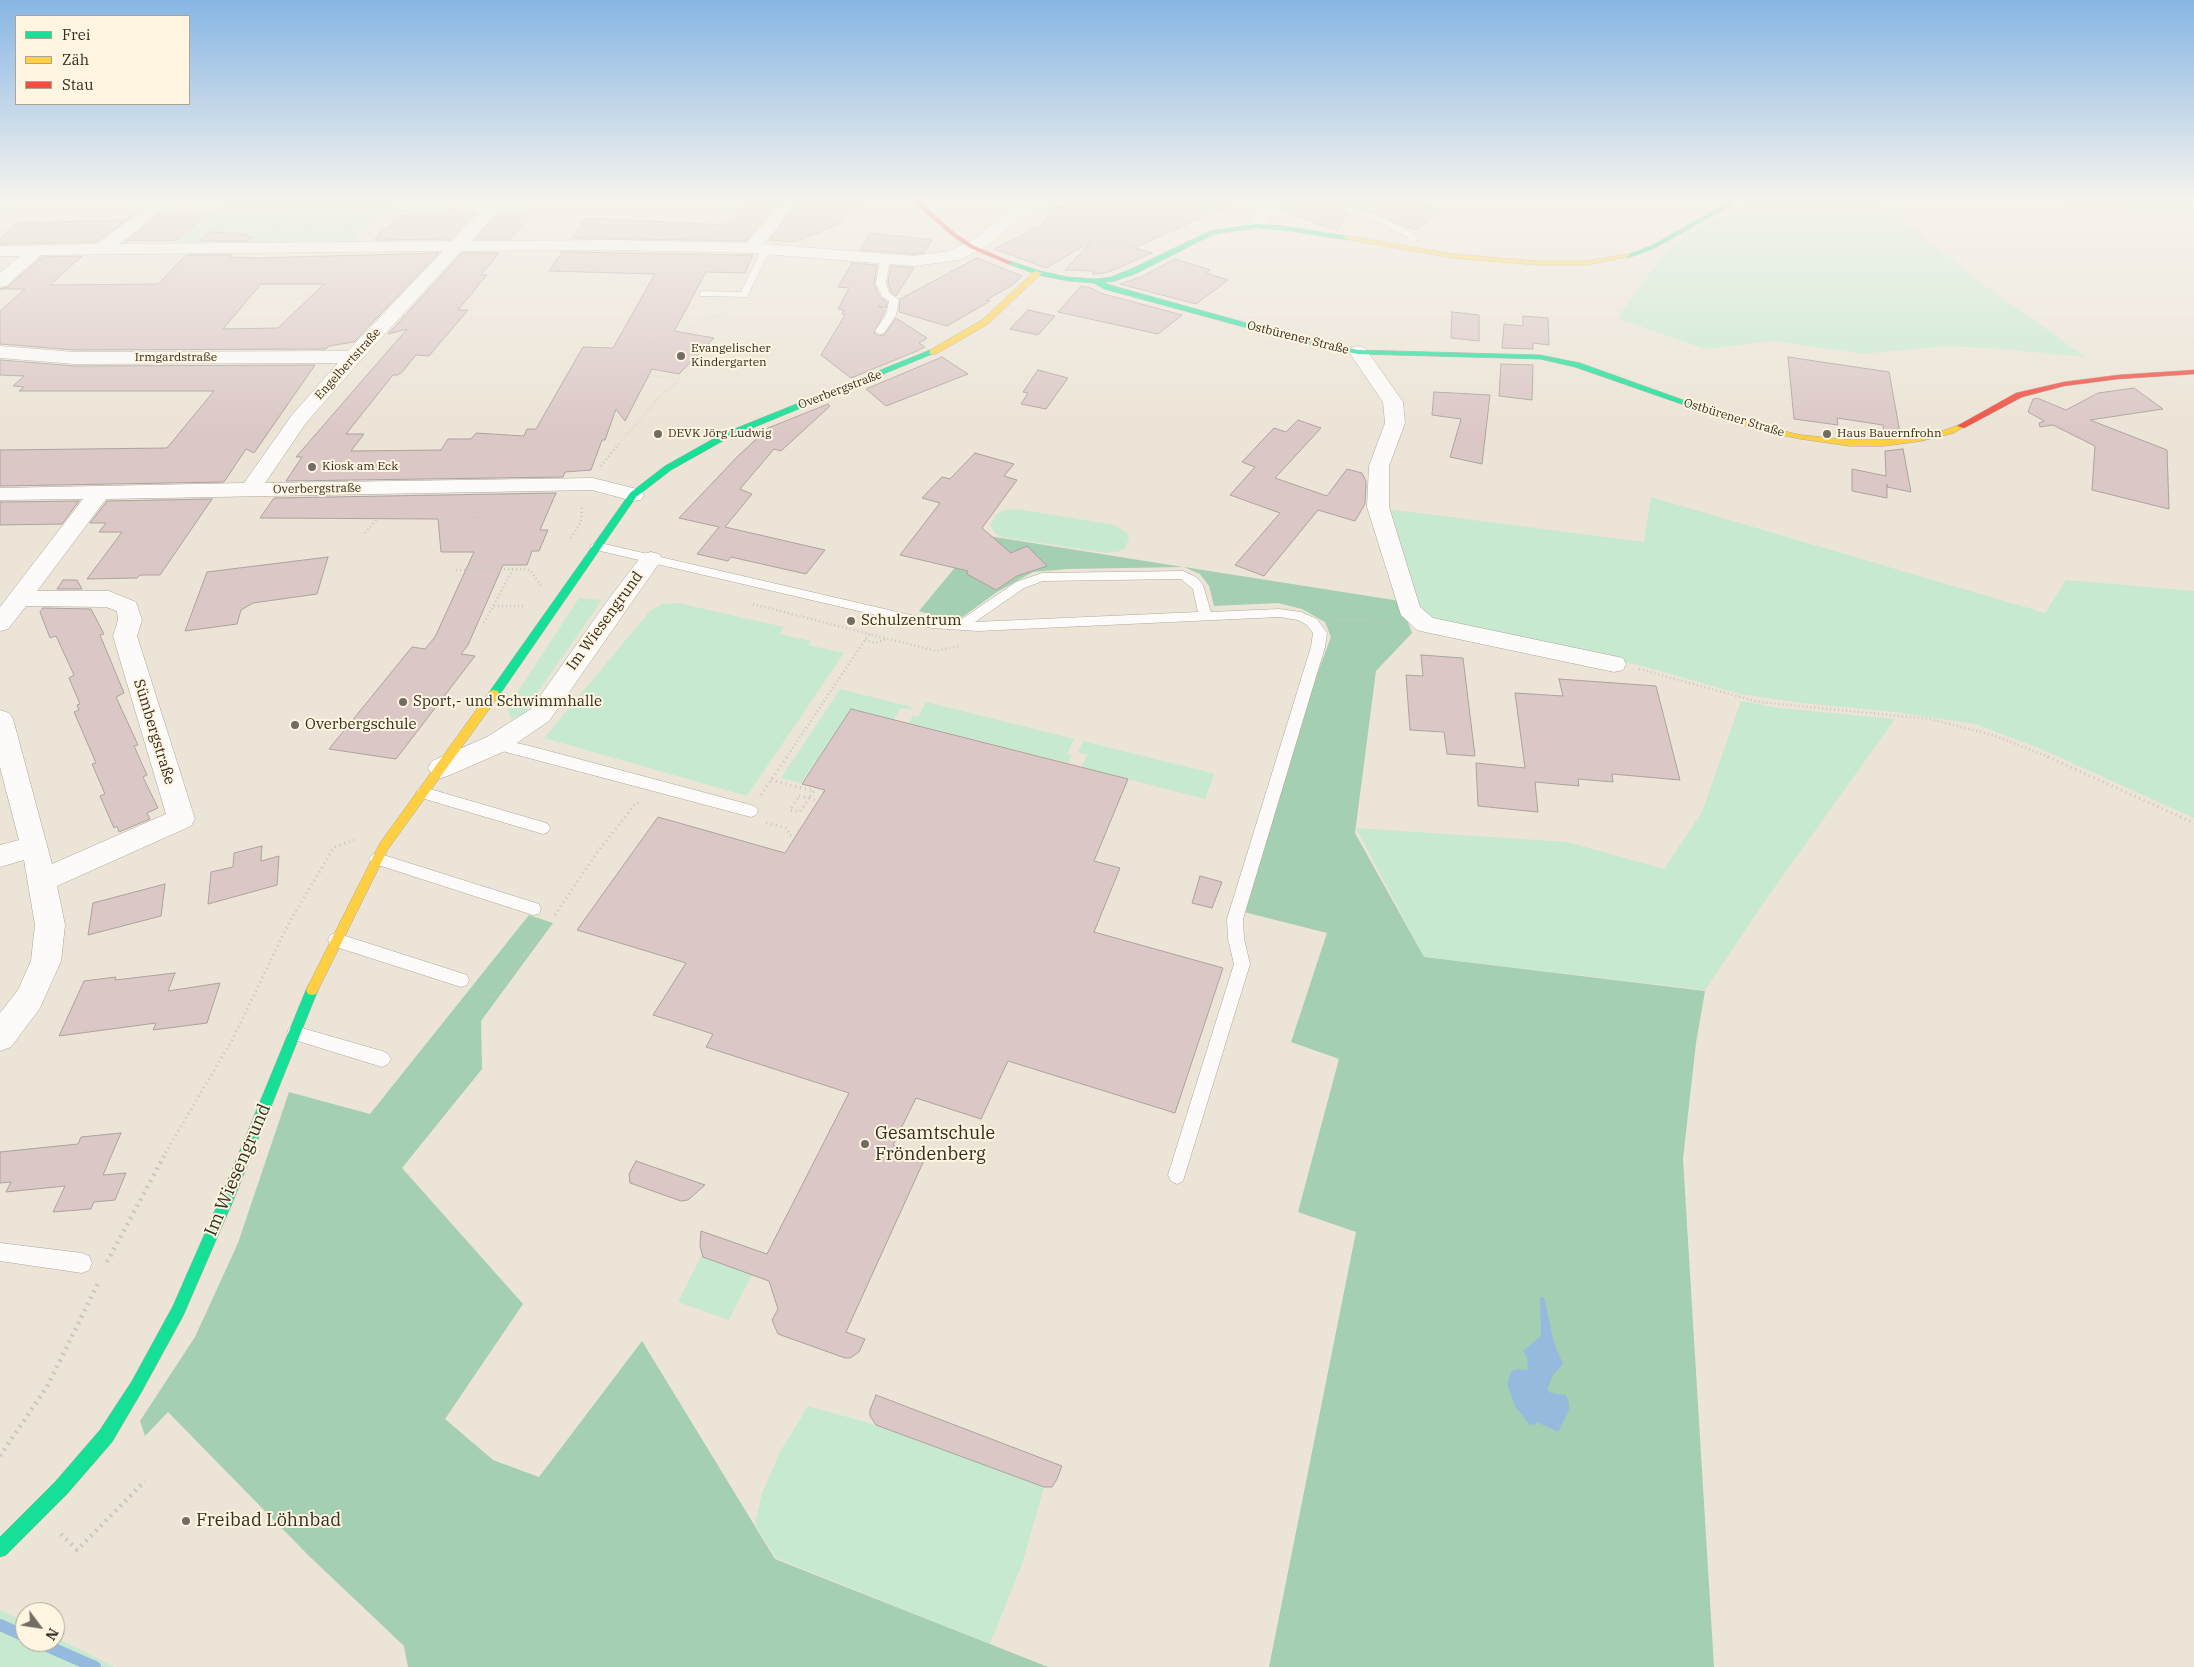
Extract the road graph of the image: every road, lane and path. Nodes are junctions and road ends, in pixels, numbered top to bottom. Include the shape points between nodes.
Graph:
1 (427, 278) edge
2 (750, 278) edge
3 (882, 278) edge
4 (1033, 278) edge
5 (1073, 278) edge
6 (1115, 278) edge
7 (1096, 281) junction
8 (744, 295) junction
9 (698, 296) joint
10 (880, 331) dead end
11 (651, 350) junction
12 (0, 352) edge
13 (1358, 352) junction
14 (353, 357) junction
15 (2194, 372) edge
16 (564, 484) junction
17 (250, 490) junction
18 (99, 493) junction
19 (0, 494) edge
20 (633, 495) junction
21 (482, 503) dead end
22 (441, 518) dead end
23 (476, 518) junction
24 (499, 518) dead end
25 (596, 546) junction
26 (651, 559) junction
27 (513, 569) junction
28 (456, 570) dead end
29 (540, 586) dead end
30 (18, 598) junction
31 (747, 602) dead end
32 (493, 606) junction
33 (526, 606) dead end
34 (1205, 616) junction
35 (1312, 622) junction
36 (0, 623) edge
37 (484, 623) dead end
38 (1425, 624) junction
39 (960, 627) junction
40 (868, 634) junction
41 (887, 639) junction
42 (865, 640) junction
43 (965, 644) dead end
44 (1614, 664) joint
45 (0, 719) edge
46 (496, 744) junction
47 (441, 768) junction
48 (771, 780) junction
49 (423, 793) junction
50 (809, 798) junction
51 (853, 802) dead end
52 (644, 804) dead end
53 (751, 811) junction
54 (2194, 823) edge
55 (543, 828) dead end
56 (362, 835) dead end
57 (796, 836) dead end
58 (35, 846) junction
59 (0, 856) edge
60 (378, 859) junction
61 (43, 880) junction
62 (533, 909) dead end
63 (554, 916) dead end
64 (548, 923) dead end
65 (336, 940) junction
66 (461, 980) dead end
67 (492, 997) dead end
68 (294, 1033) junction
69 (0, 1037) edge
70 (382, 1059) dead end
71 (1177, 1175) dead end
72 (0, 1252) edge
73 (107, 1262) junction
74 (82, 1263) joint
75 (0, 1456) edge
76 (0, 1549) edge

1 - 14 street, Engelbertstraße
2 - 8 lane
3 - 10 lane via 885,294 894,300 891,315
4 - 20 street, Overbergstraße via 985,322 925,358 725,436 668,468
5 - 7 street
6 - 7 street
7 - 13 street, Ostbürener Straße via 1107,287 1303,341
8 - 9 lane
8 - 11 path via 735,312 715,316
9 - 11 path via 676,331 660,332
11 - 16 path via 639,374 679,379 655,402 595,473 568,476
12 - 14 street, Irmgardstraße via 75,358
13 - 15 street, Ostbürener Straße via 1540,357 1578,365 1762,429 1800,438 1850,443 1921,439 1951,431 2019,395 2064,384
13 - 38 street, Ostbürener Straße via 1393,402 1395,423 1379,466 1378,507 1409,610
14 - 17 street, Engelbertstraße via 299,419
16 - 17 street, Overbergstraße
16 - 20 street, Overbergstraße via 593,484
17 - 18 street, Overbergstraße
18 - 19 street, Overbergstraße
18 - 30 street
20 - 25 street, Overbergstraße
21 - 23 path
22 - 23 path
23 - 24 path
25 - 26 lane
25 - 47 street, Im Wiesengrund via 523,655
26 - 39 lane via 910,621
26 - 46 street, Im Wiesengrund via 540,715
27 - 28 path
27 - 29 path via 531,571
27 - 32 path
30 - 36 street
30 - 61 street, Sümbergstraße via 109,599 128,607 130,620 125,636 181,819
31 - 40 path
32 - 33 path
32 - 37 path
34 - 35 lane via 1279,613 1301,616
34 - 39 lane
34 - 39 lane via 1198,588 1183,575 1042,577 1020,585
35 - 38 path via 1325,618
35 - 71 lane via 1320,633 1318,647 1235,919 1242,964
38 - 44 street
40 - 41 path
40 - 42 path
41 - 42 path via 875,643
41 - 43 path via 936,651
42 - 48 path
44 - 54 path via 1652,671 1759,702 1931,719 1992,734
45 - 58 street
46 - 47 street, Im Wiesengrund
46 - 53 lane
47 - 49 street, Im Wiesengrund
48 - 50 path via 814,791
48 - 53 path
49 - 55 lane
49 - 60 street, Im Wiesengrund
50 - 50 path via 800,812 790,810 799,796
50 - 51 path
52 - 63 path via 636,803
53 - 57 path via 744,817 787,828 789,835
56 - 73 path via 334,847 290,921 232,1040 144,1190
58 - 59 street
58 - 61 street
60 - 62 lane
60 - 65 street, Im Wiesengrund
61 - 69 street via 50,925 46,961 29,999
64 - 67 path
65 - 66 lane
65 - 68 street, Im Wiesengrund
68 - 70 lane
68 - 76 street, Im Wiesengrund via 178,1311 137,1386 106,1436 61,1488
72 - 74 lane
73 - 74 path
73 - 75 path via 48,1385

